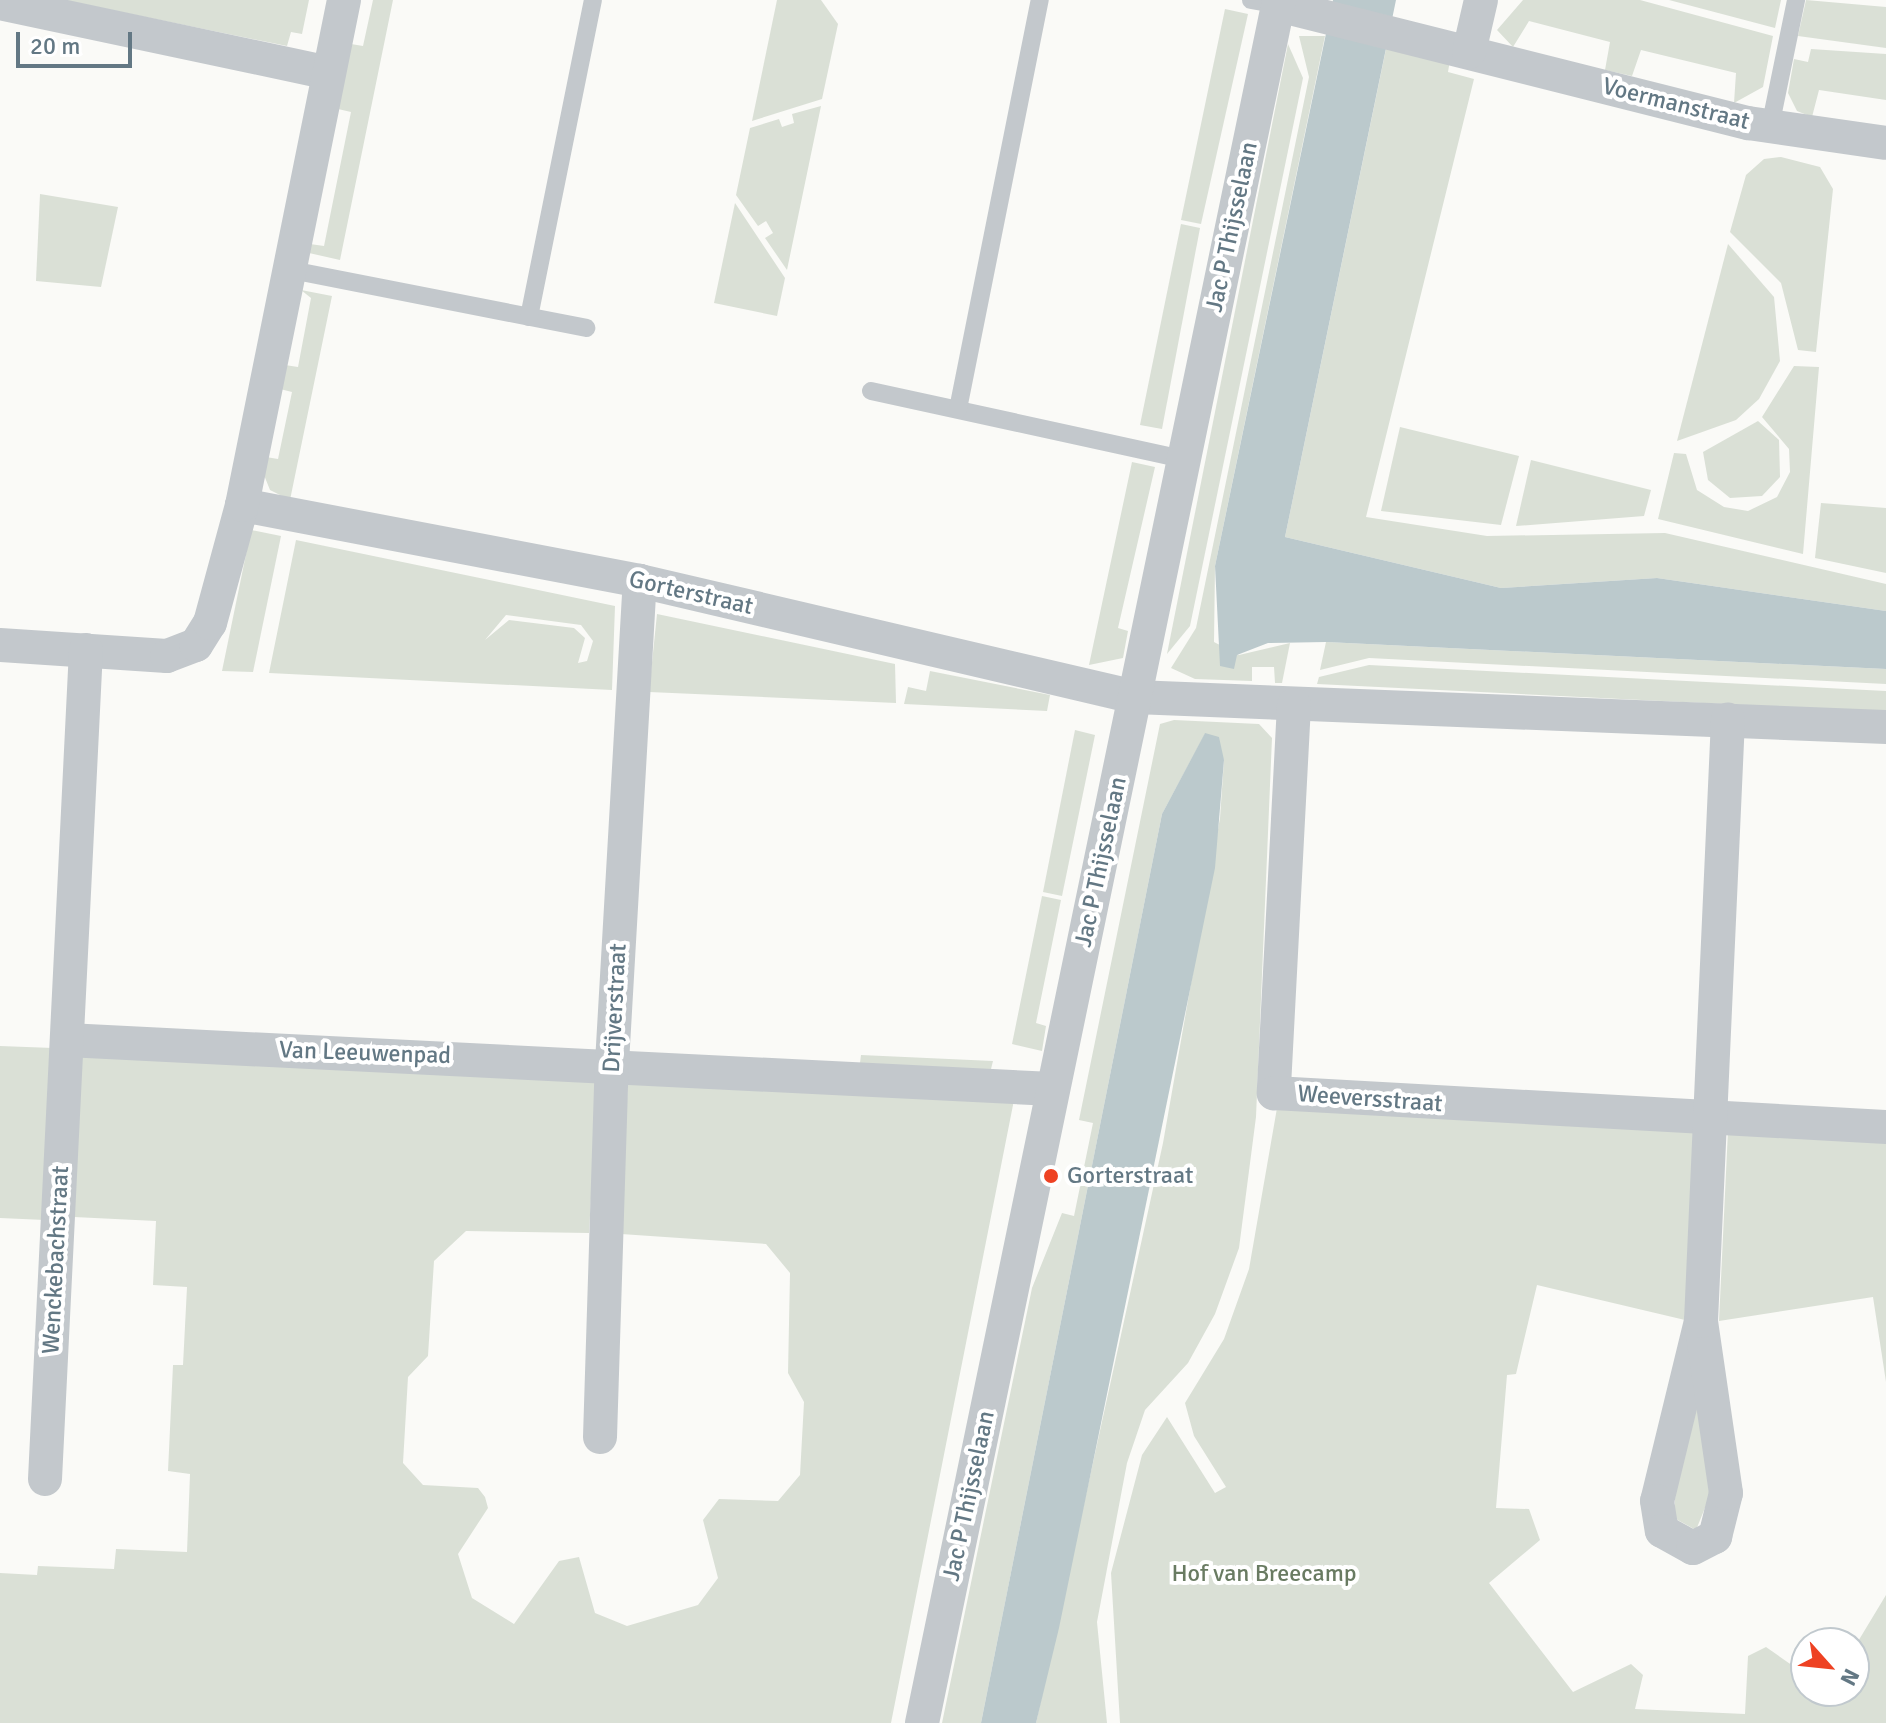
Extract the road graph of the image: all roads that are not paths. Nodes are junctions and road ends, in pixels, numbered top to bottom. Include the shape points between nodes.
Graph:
1 (344, 0) edge
2 (593, 0) edge
3 (1040, 0) edge
4 (1481, 0) edge
5 (1796, 0) edge
6 (1269, 2) edge
7 (0, 3) edge
8 (1469, 52) junction
9 (329, 73) junction
10 (1770, 127) junction
11 (1886, 143) edge
12 (291, 270) junction
13 (529, 317) junction
14 (586, 328) dead end
15 (871, 391) dead end
16 (958, 409) junction
17 (1184, 459) junction
18 (242, 505) junction
19 (640, 581) junction
20 (0, 645) edge
21 (86, 650) junction
22 (1135, 697) junction
23 (1294, 705) junction
24 (1728, 720) junction
25 (1886, 727) edge
26 (67, 1040) junction
27 (612, 1063) junction
28 (1053, 1089) junction
29 (1710, 1119) junction
30 (1886, 1127) edge
31 (1701, 1321) junction
32 (600, 1437) dead end
33 (45, 1479) dead end
34 (922, 1723) edge

1 - 9 street
2 - 13 lane
3 - 16 lane
4 - 8 street
5 - 10 lane
6 - 8 street, Voermanstraat
6 - 17 street, Jac P Thijsselaan
7 - 9 street
8 - 10 street, Voermanstraat
9 - 12 street
10 - 11 street, Voermanstraat
12 - 13 lane
12 - 18 street
13 - 14 lane
15 - 16 lane
16 - 17 lane
17 - 22 street, Jac P Thijsselaan
18 - 19 street, Gorterstraat
18 - 21 street via 210,623 196,645 167,656
19 - 22 street, Gorterstraat
19 - 27 street, Drijverstraat
20 - 21 street
21 - 26 street
22 - 23 street
22 - 28 street, Jac P Thijsselaan
23 - 24 street
23 - 29 street, Weeversstraat via 1274,1093
24 - 25 street
24 - 29 street
26 - 27 street, Van Leeuwenpad
26 - 33 street, Wenckebachstraat
27 - 28 street, Van Leeuwenpad
27 - 32 street, Drijverstraat
28 - 34 street, Jac P Thijsselaan
29 - 30 street, Weeversstraat
29 - 31 street
31 - 31 street via 1657,1501 1662,1531 1693,1548 1715,1537 1726,1493

